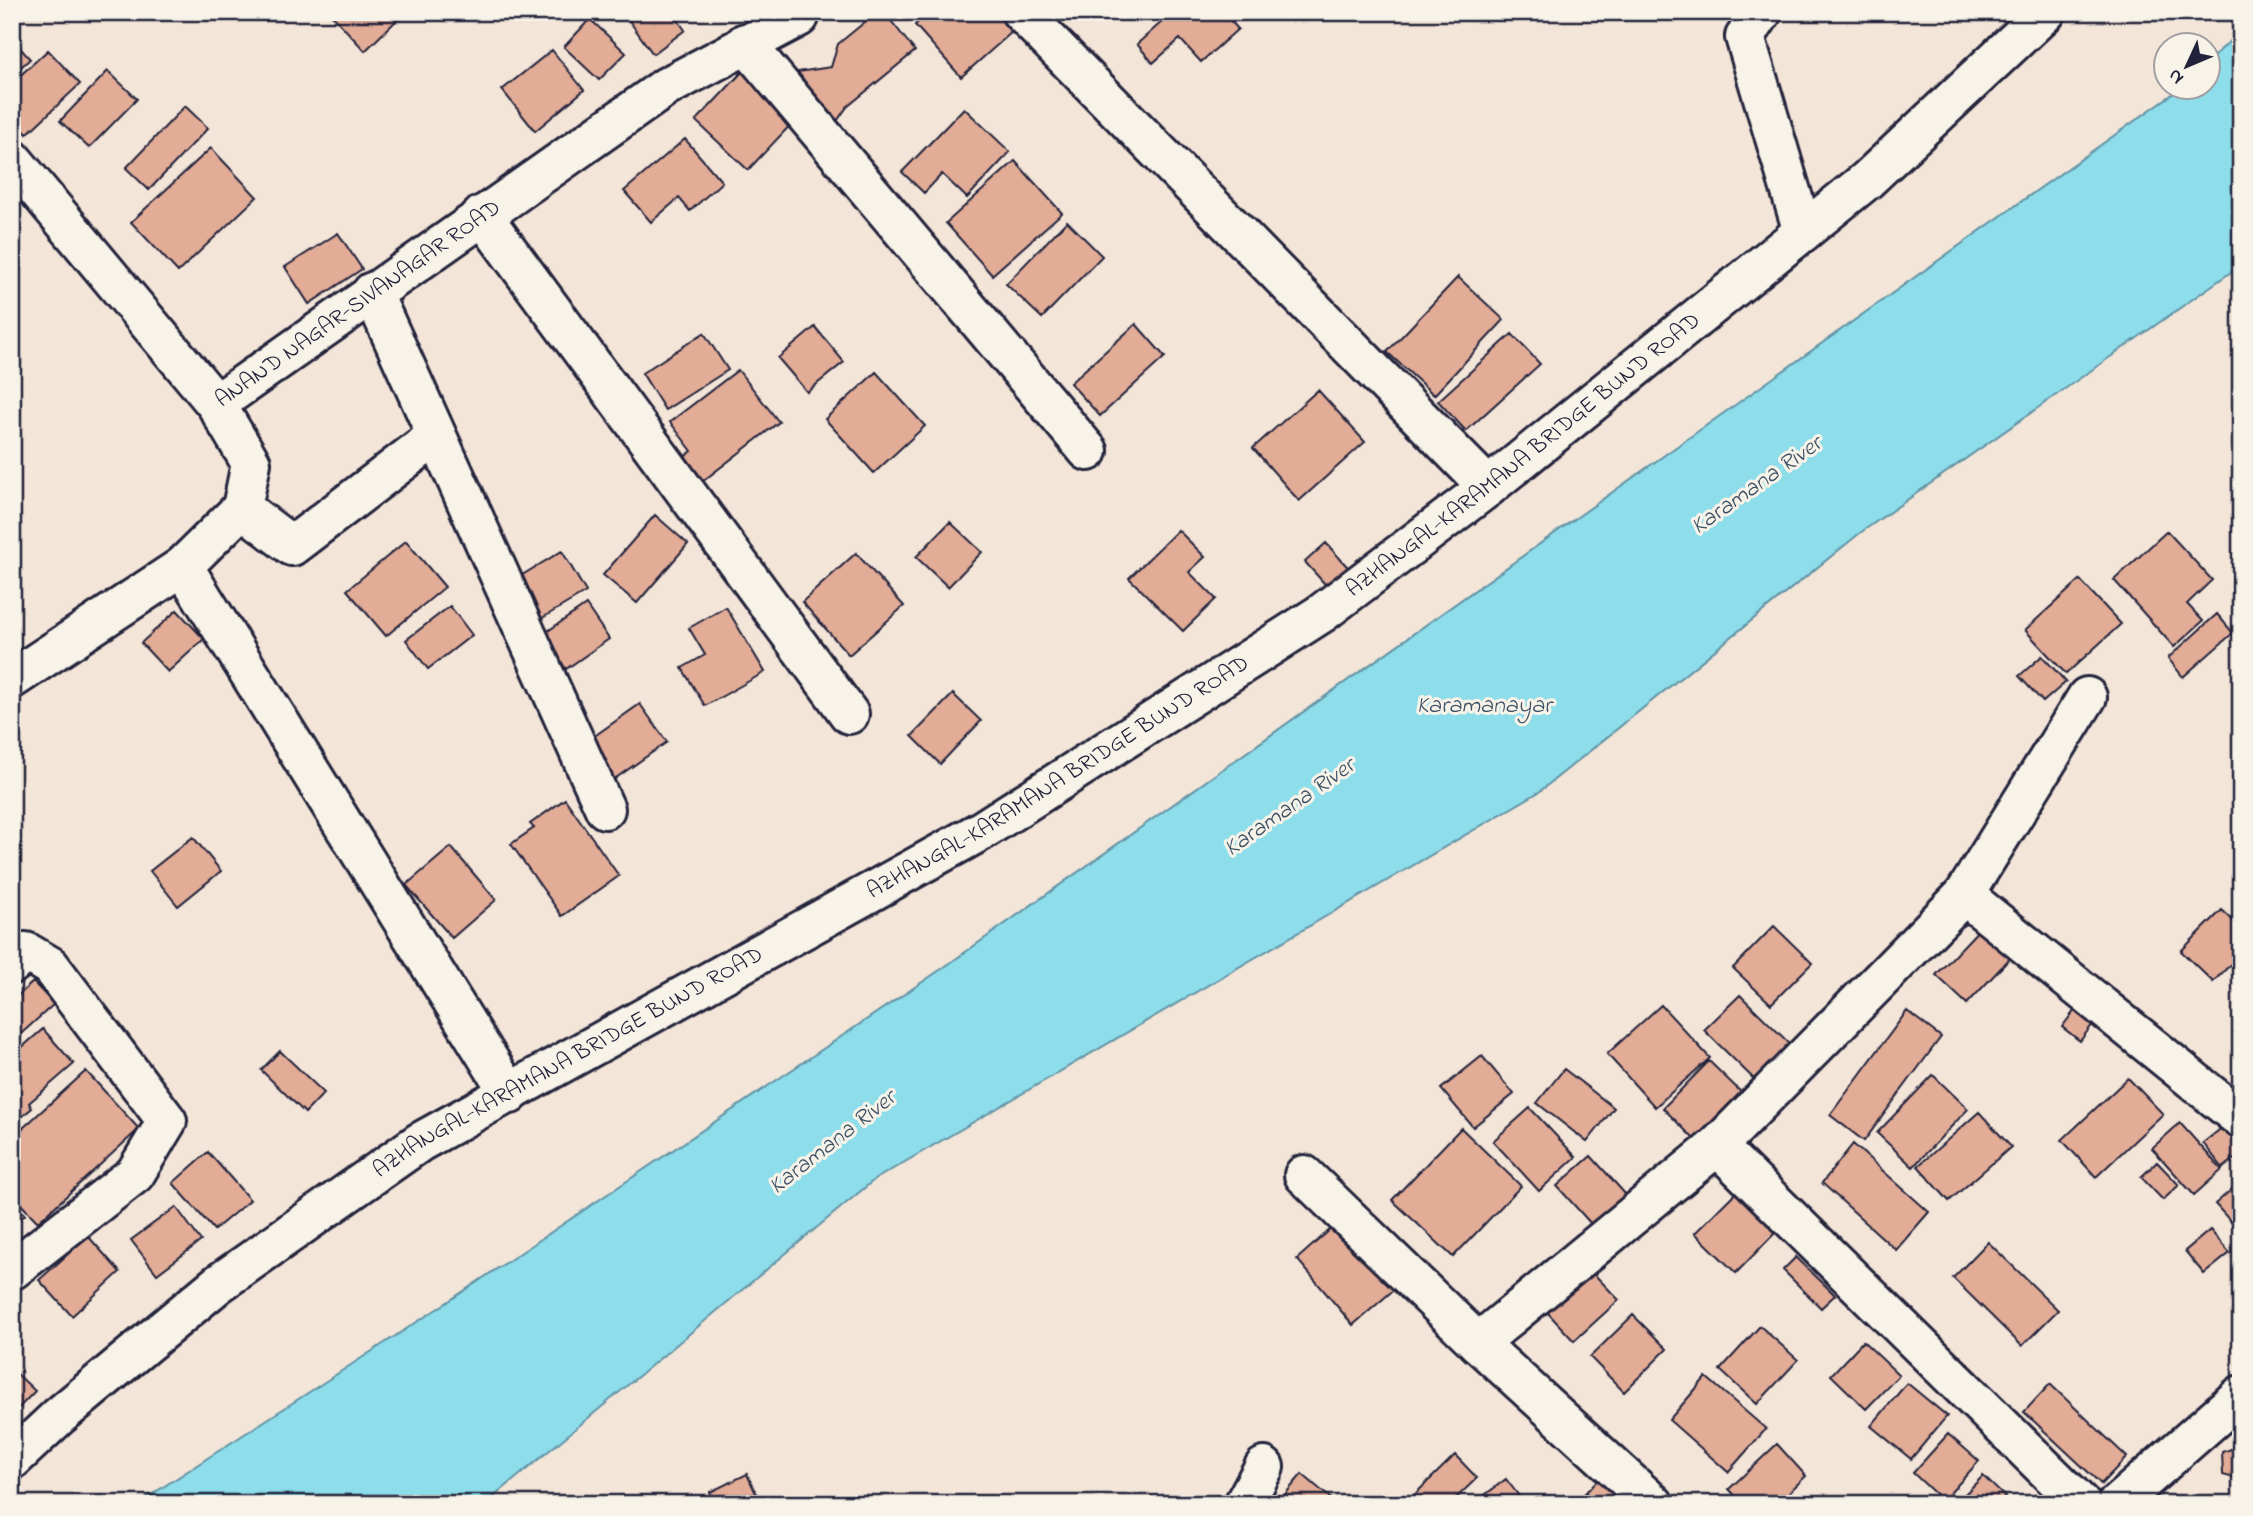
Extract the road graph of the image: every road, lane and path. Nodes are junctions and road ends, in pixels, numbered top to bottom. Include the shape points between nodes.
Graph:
1 (1021, 12) edge
2 (1762, 12) edge
3 (2046, 12) edge
4 (802, 14) edge
5 (745, 43) junction
6 (12, 159) edge
7 (482, 215) junction
8 (1803, 232) junction
9 (372, 292) junction
10 (216, 404) junction
11 (436, 436) junction
12 (1088, 451) dead end
13 (1488, 487) junction
14 (242, 508) junction
15 (183, 566) junction
16 (12, 678) edge
17 (2087, 697) dead end
18 (849, 714) dead end
19 (605, 809) dead end
20 (1964, 895) junction
21 (12, 964) edge
22 (510, 1094) junction
23 (2241, 1119) edge
24 (1717, 1146) junction
25 (1304, 1175) dead end
26 (12, 1270) edge
27 (1478, 1343) junction
28 (2241, 1395) edge
29 (12, 1460) edge
30 (1264, 1467) dead end
31 (1244, 1504) edge
32 (1654, 1504) edge
33 (2081, 1504) edge
34 (2117, 1504) edge

1 - 13 street
2 - 8 street via 1745,37
3 - 8 street, AZHANGAL-KARAMANA BRIDGE BUND ROAD via 1867,180
4 - 5 street, ANAND NAGAR-SIVANAGAR ROAD
5 - 7 street, ANAND NAGAR-SIVANAGAR ROAD via 666,87
5 - 12 street
6 - 10 street
7 - 9 street, ANAND NAGAR-SIVANAGAR ROAD
7 - 18 street
8 - 13 street, AZHANGAL-KARAMANA BRIDGE BUND ROAD
9 - 10 street, ANAND NAGAR-SIVANAGAR ROAD
9 - 11 street
10 - 14 street, ANAND NAGAR-SIVANAGAR ROAD via 251,463
11 - 14 street via 292,546
11 - 19 street
13 - 22 street, AZHANGAL-KARAMANA BRIDGE BUND ROAD via 1322,613 981,831
14 - 15 street
15 - 16 street
15 - 22 street
17 - 20 street
20 - 23 street
20 - 24 street
21 - 26 street via 26,953 50,966 167,1121 135,1174
22 - 29 street, AZHANGAL-KARAMANA BRIDGE BUND ROAD via 420,1142 218,1284
24 - 27 street
24 - 33 street
25 - 27 street
27 - 32 street
28 - 34 street
30 - 31 street

